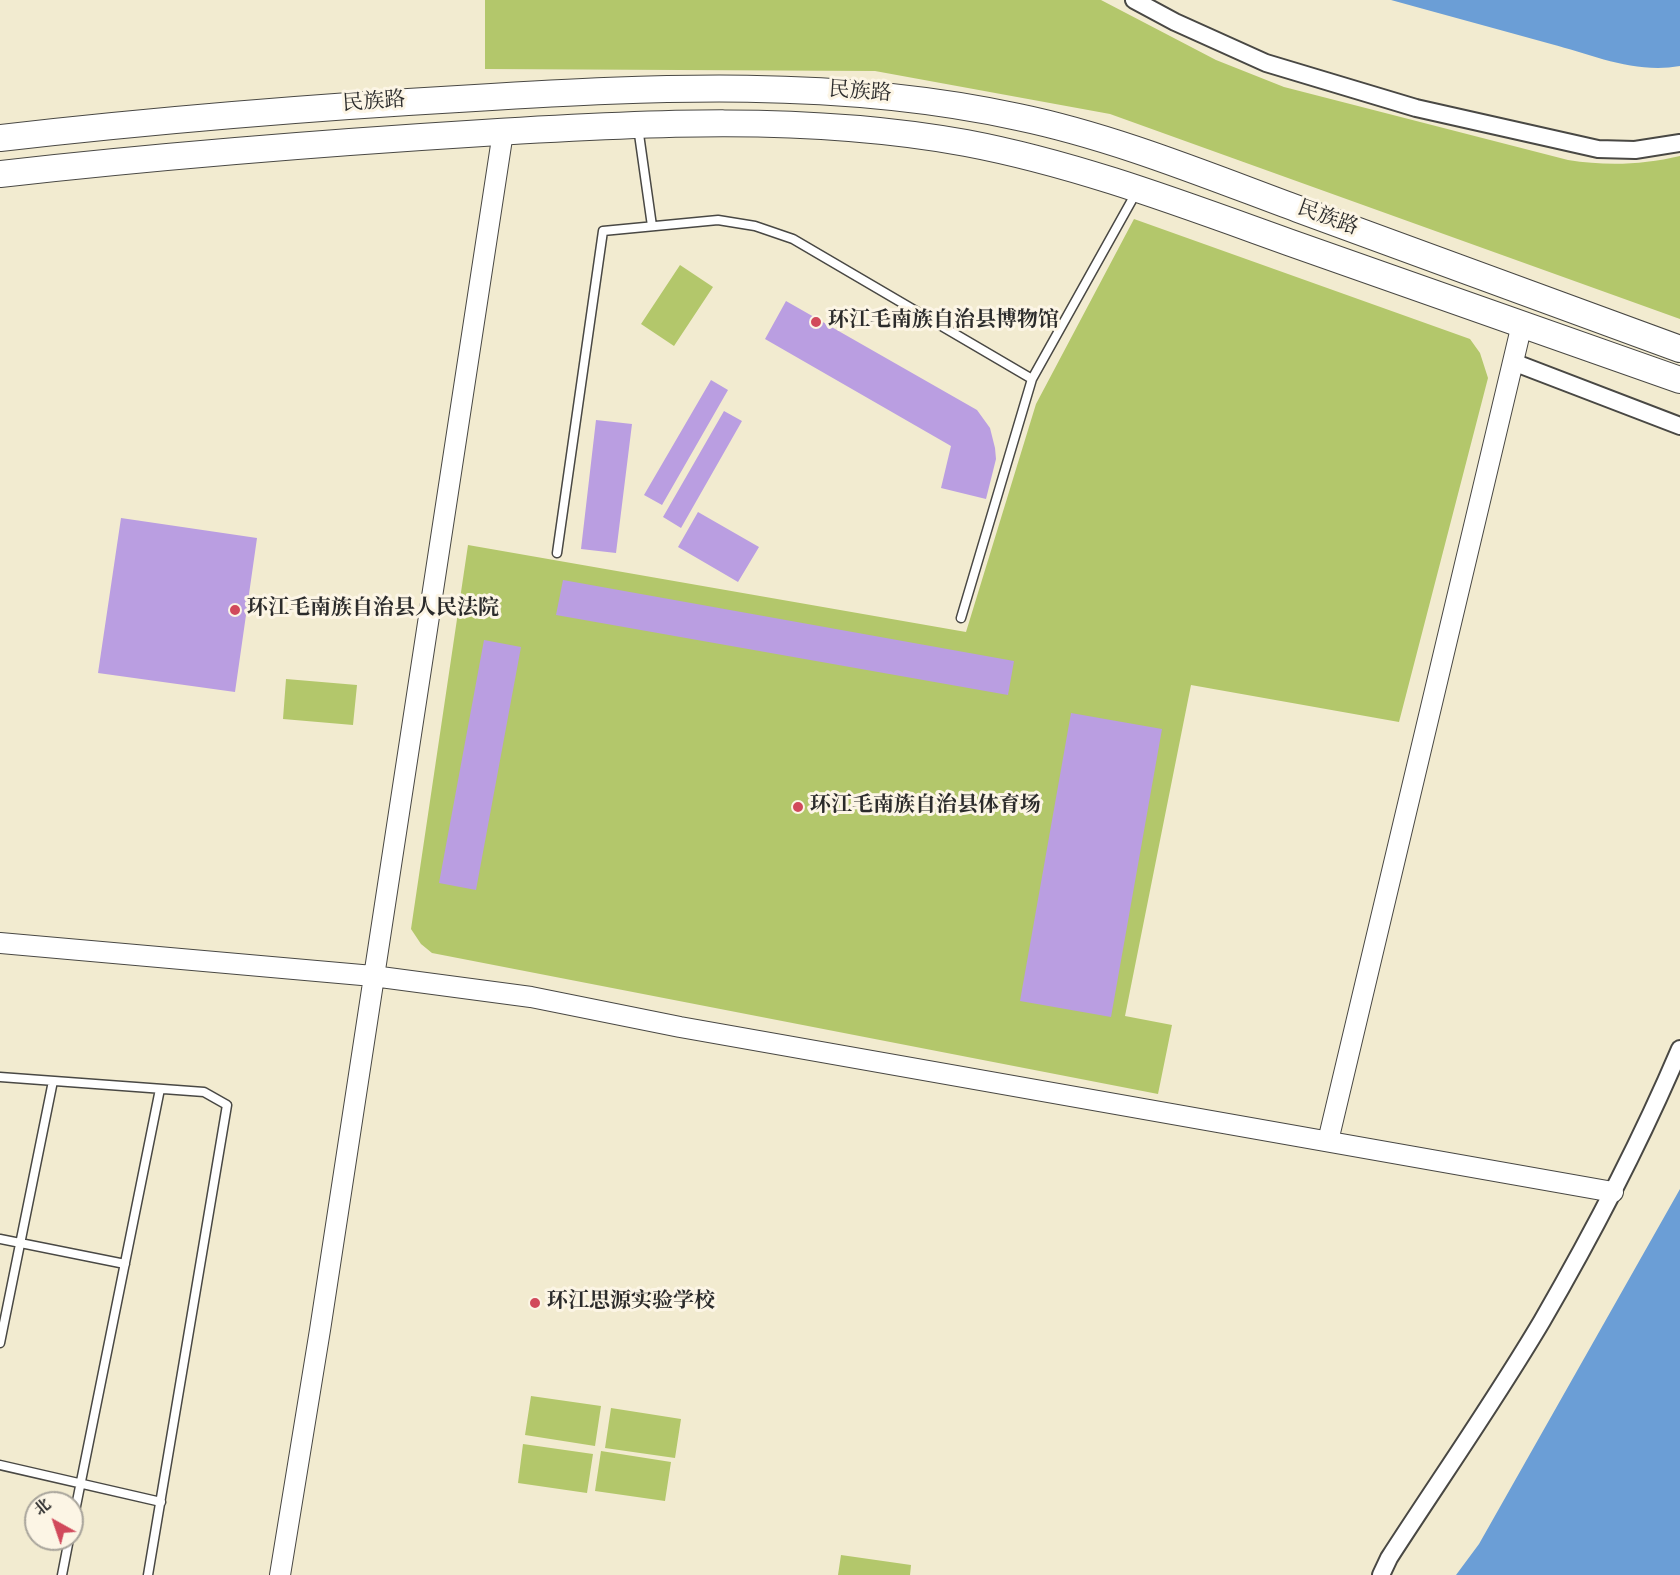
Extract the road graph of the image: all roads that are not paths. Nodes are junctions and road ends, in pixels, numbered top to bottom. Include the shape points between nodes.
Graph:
1 (1134, 0) edge
2 (637, 124) junction
3 (503, 132) junction
4 (0, 138) edge
5 (1680, 143) edge
6 (0, 174) edge
7 (1138, 188) junction
8 (652, 226) junction
9 (1522, 324) junction
10 (1680, 349) edge
11 (1513, 362) junction
12 (1032, 379) junction
13 (1680, 380) edge
14 (1680, 426) edge
15 (557, 554) dead end
16 (961, 618) dead end
17 (0, 943) edge
18 (374, 976) junction
19 (1680, 1049) edge
20 (0, 1077) edge
21 (53, 1081) junction
22 (160, 1089) junction
23 (1328, 1141) junction
24 (1613, 1192) junction
25 (0, 1239) edge
26 (20, 1243) junction
27 (125, 1264) junction
28 (0, 1343) edge
29 (0, 1465) edge
30 (81, 1484) junction
31 (80, 1491) edge
32 (161, 1502) junction
33 (67, 1551) edge
34 (62, 1575) edge
35 (148, 1575) edge
36 (280, 1575) edge
37 (1381, 1575) edge

1 - 5 street via 1266,63 1416,108 1598,149 1635,150
2 - 3 main road, 民族路
2 - 7 main road, 民族路 via 763,124 911,135 1011,152
2 - 8 lane
3 - 6 main road, 民族路 via 223,152
3 - 18 street
4 - 10 main road, 民族路 via 231,115 636,88 765,88 916,99 1019,117 1119,143
7 - 9 main road, 民族路
7 - 12 lane
8 - 12 lane via 718,220 755,226 794,239
8 - 15 lane via 603,231
9 - 11 street
9 - 13 main road, 民族路
11 - 14 street
11 - 23 street
12 - 16 lane
17 - 18 street
18 - 23 street via 531,997 680,1027
18 - 36 street
19 - 24 street
20 - 21 lane
21 - 22 lane
21 - 26 lane
22 - 27 lane
22 - 32 lane via 204,1092 227,1105
23 - 24 street
24 - 37 street via 1540,1323
25 - 26 lane
26 - 27 lane
26 - 28 lane
27 - 30 lane
29 - 30 lane
30 - 31 lane
30 - 32 lane
32 - 35 lane
33 - 34 lane

